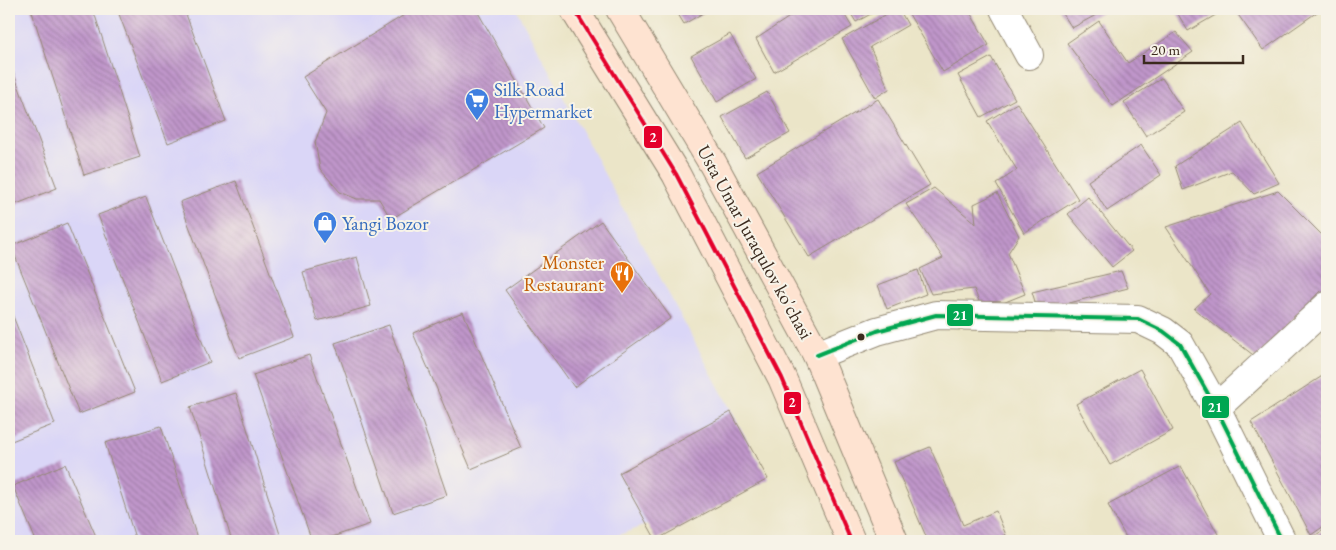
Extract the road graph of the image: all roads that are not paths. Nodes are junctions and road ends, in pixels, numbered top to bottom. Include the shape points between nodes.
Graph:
1 (574, 9) edge
2 (620, 9) edge
3 (1004, 9) edge
4 (1029, 55) dead end
5 (1327, 306) edge
6 (818, 355) junction
7 (1216, 408) junction
8 (851, 541) edge
9 (894, 541) edge
10 (1282, 541) edge

1 - 8 main road, Usta Umar Juraqulov ko'chasi via 686,192 782,378
2 - 6 main road, Usta Umar Juraqulov ko'chasi via 713,164
3 - 4 street
5 - 7 street
6 - 7 street via 876,331 936,315 1138,319 1180,344
6 - 9 main road, Usta Umar Juraqulov ko'chasi
7 - 10 street

